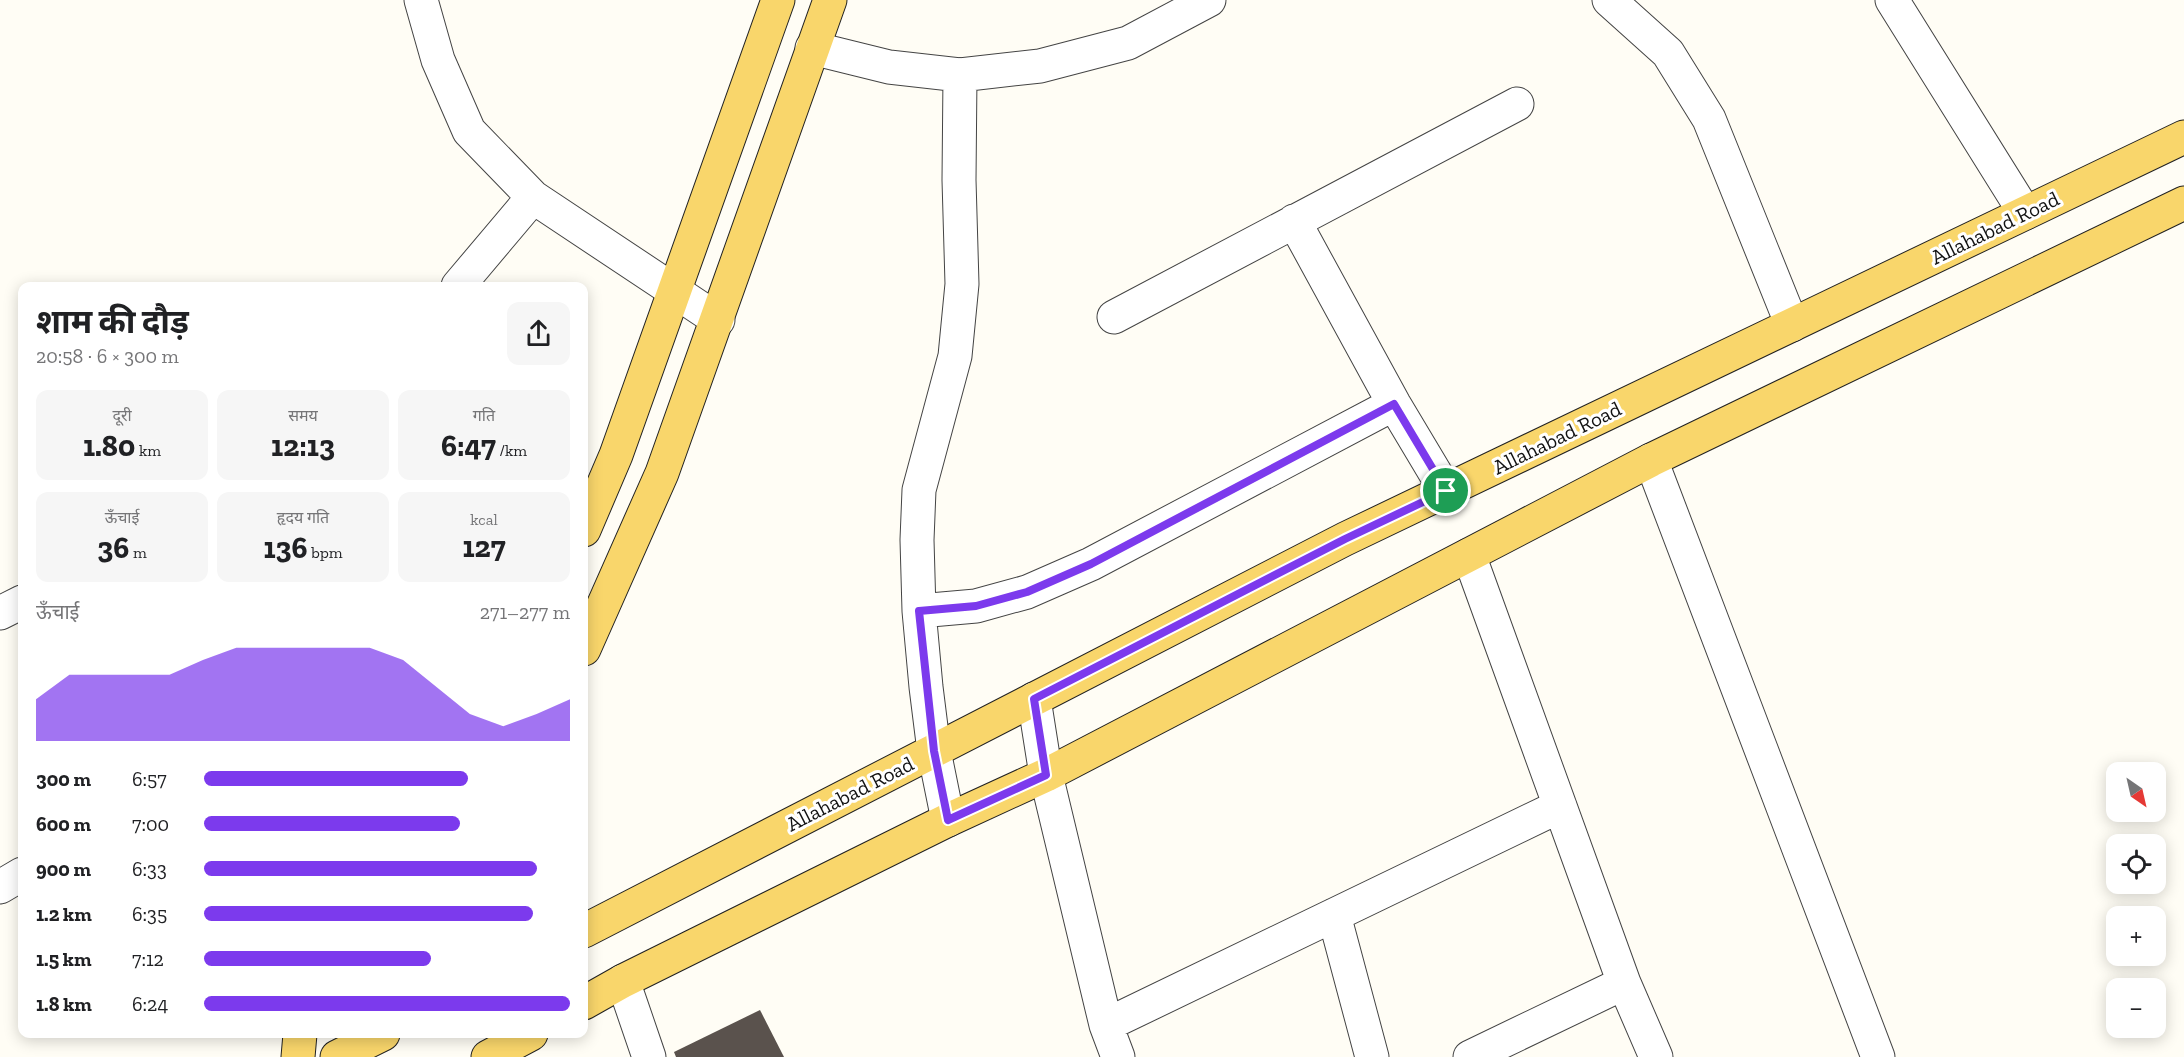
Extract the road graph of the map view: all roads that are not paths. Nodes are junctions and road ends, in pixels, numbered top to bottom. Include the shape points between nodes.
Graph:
1 (420, 0) edge
2 (778, 0) edge
3 (830, 0) edge
4 (1209, 0) edge
5 (1609, 0) edge
6 (1892, 0) edge
7 (812, 48) junction
8 (960, 75) junction
9 (743, 97) junction
10 (1517, 104) dead end
11 (790, 111) junction
12 (2184, 137) edge
13 (533, 197) junction
14 (2184, 203) edge
15 (2025, 213) junction
16 (1294, 221) junction
17 (461, 282) edge
18 (675, 291) junction
19 (1114, 317) dead end
20 (718, 320) junction
21 (1792, 325) junction
22 (1394, 404) junction
23 (1651, 460) junction
24 (1446, 491) junction
25 (588, 521) edge
26 (1469, 555) junction
27 (18, 604) edge
28 (919, 611) junction
29 (0, 613) edge
30 (588, 637) edge
31 (1034, 699) junction
32 (934, 751) junction
33 (1046, 775) junction
34 (1560, 806) junction
35 (948, 820) junction
36 (18, 876) edge
37 (0, 887) edge
38 (1334, 915) junction
39 (588, 929) edge
40 (623, 981) junction
41 (1624, 983) junction
42 (588, 1001) edge
43 (1106, 1025) junction
44 (299, 1038) edge
45 (373, 1038) edge
46 (524, 1038) edge
47 (344, 1050) edge
48 (297, 1057) edge
49 (488, 1057) edge
50 (650, 1057) edge
51 (1118, 1057) edge
52 (1372, 1057) edge
53 (1470, 1057) edge
54 (1656, 1057) edge
55 (1878, 1057) edge

1 - 13 street via 438,60 469,131
2 - 9 main road
3 - 7 main road
4 - 8 street via 1128,43 1040,66
5 - 21 street via 1668,54 1708,118
6 - 15 street
7 - 8 street via 889,67
7 - 11 main road
8 - 28 street via 962,284 955,356 920,490
9 - 11 main road
9 - 18 main road
10 - 16 street
11 - 20 main road
12 - 15 main road, Allahabad Road
13 - 17 street
13 - 18 street
14 - 23 main road
15 - 21 main road, Allahabad Road
16 - 19 street
16 - 22 street
18 - 20 street
18 - 25 main road
20 - 30 main road via 662,473
21 - 24 main road, Allahabad Road
22 - 24 street
22 - 28 street via 1091,564 1027,592 976,606
23 - 26 main road
23 - 55 street
24 - 31 main road, Allahabad Road
26 - 33 main road
26 - 34 street
27 - 29 street
28 - 32 street
31 - 32 main road, Allahabad Road
31 - 33 street
32 - 35 street
32 - 39 main road, Allahabad Road
33 - 35 main road
33 - 43 street
34 - 38 street
34 - 41 street
35 - 40 main road
36 - 37 street
38 - 43 street
38 - 52 street
40 - 42 main road
40 - 50 street
41 - 53 street
41 - 54 street
43 - 51 street
44 - 48 main road
45 - 47 main road
46 - 49 main road

